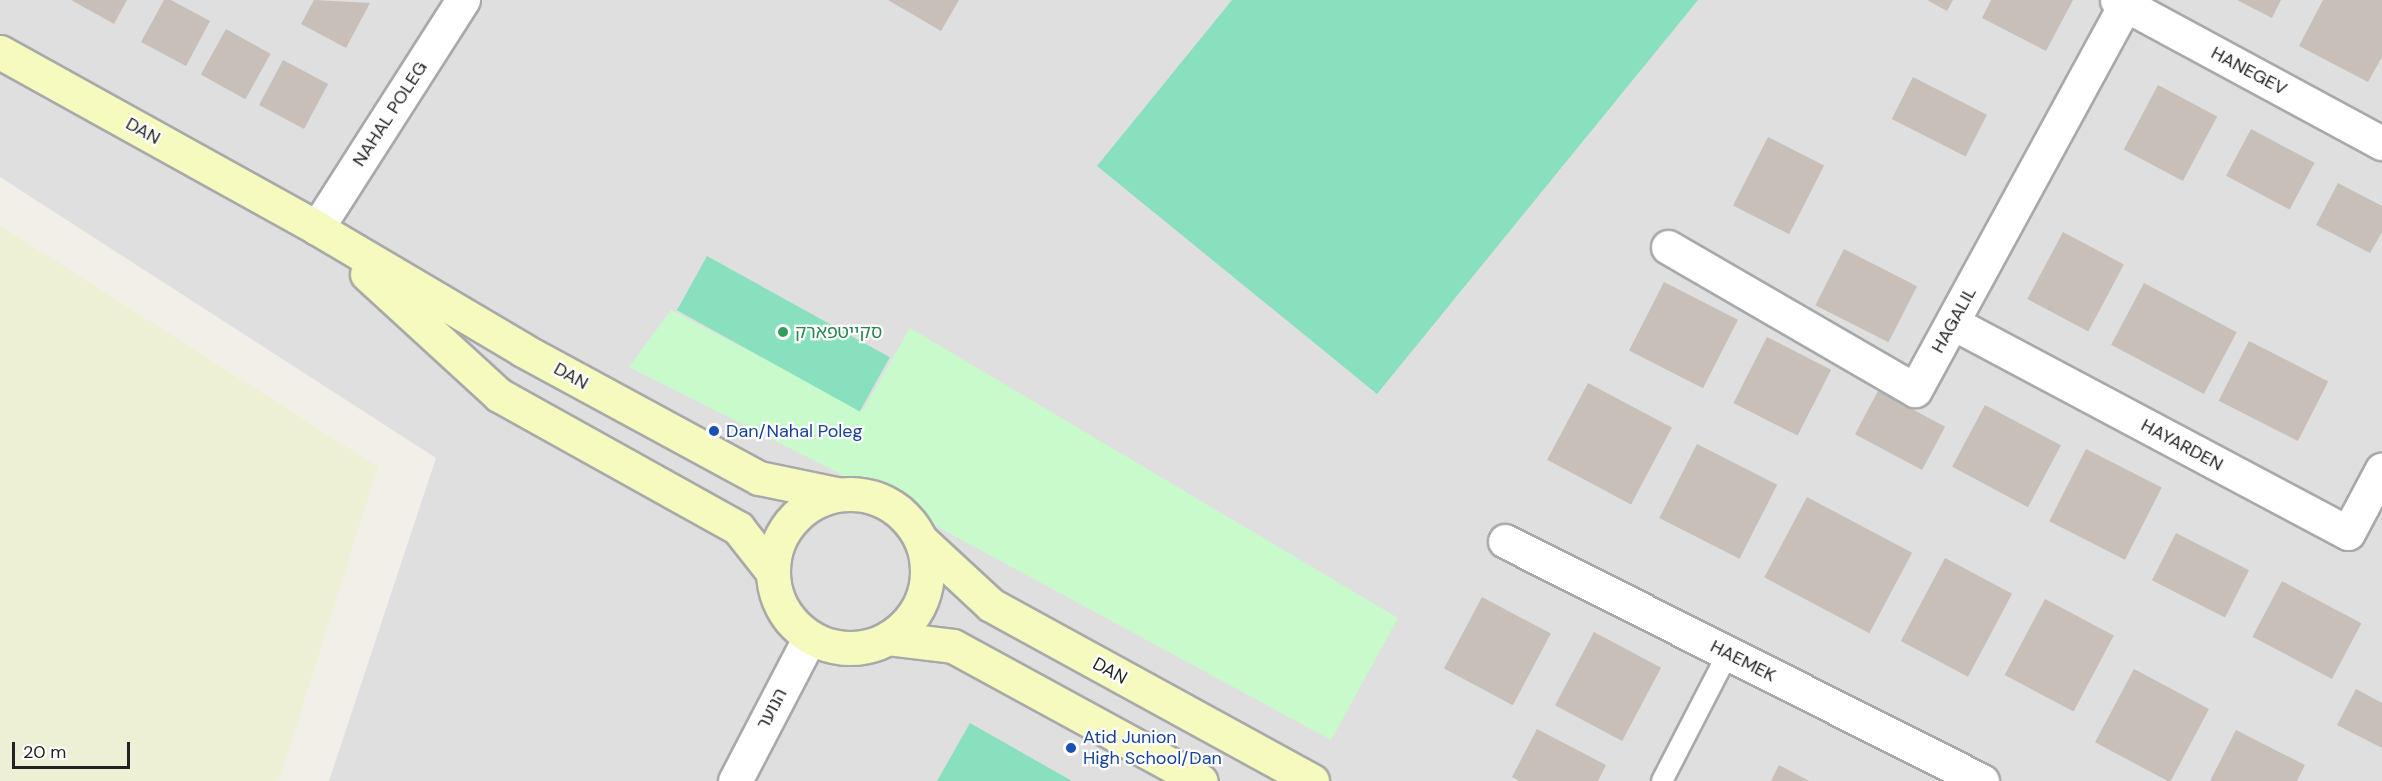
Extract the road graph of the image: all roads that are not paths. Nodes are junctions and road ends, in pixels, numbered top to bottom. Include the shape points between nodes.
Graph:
1 (463, 0) edge
2 (2123, 2) edge
3 (0, 52) edge
4 (2382, 143) edge
5 (317, 228) junction
6 (1668, 247) dead end
7 (1953, 323) junction
8 (2382, 469) edge
9 (836, 494) junction
10 (922, 541) junction
11 (1505, 541) dead end
12 (772, 571) junction
13 (810, 637) junction
14 (888, 638) junction
15 (1728, 653) junction
16 (735, 781) edge
17 (1201, 781) edge
18 (1312, 781) edge
19 (1662, 781) edge
20 (1982, 781) edge

1 - 5 street, NAHAL POLEG
2 - 4 street, HANEGEV
2 - 7 street, HAGALIL
3 - 5 street, DAN
5 - 9 street, DAN via 523,350 759,478
5 - 12 street, DAN via 499,395 738,528
6 - 7 street, HAGALIL via 1915,390
7 - 8 street, HAYARDEN via 2348,533
9 - 10 street via 864,494 889,503 908,519
9 - 12 street via 811,503 790,521 777,545
10 - 14 street via 928,568 924,595 912,618
10 - 18 street, DAN via 991,605
11 - 15 street, HAEMEK
12 - 13 street via 777,597 791,621
13 - 14 street via 835,647 862,647
13 - 16 street, הנוער
14 - 17 street via 953,646
15 - 19 lane
15 - 20 street, HAEMEK

